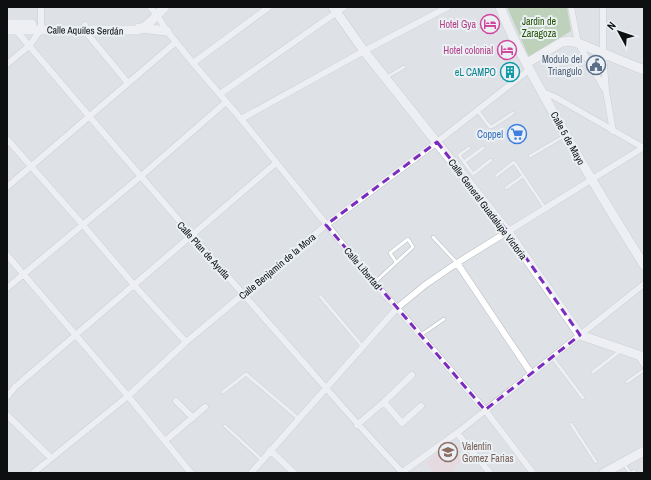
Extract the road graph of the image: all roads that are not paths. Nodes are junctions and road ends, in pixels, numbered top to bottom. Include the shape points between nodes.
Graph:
1 (41, 7) edge
2 (165, 7) edge
3 (268, 7) edge
4 (448, 7) edge
5 (500, 7) edge
6 (572, 7) edge
7 (603, 7) edge
8 (338, 9) edge
9 (155, 10) edge
10 (10, 27) edge
11 (41, 27) junction
12 (85, 28) junction
13 (139, 28) junction
14 (167, 31) junction
15 (176, 42) junction
16 (578, 43) junction
17 (30, 45) junction
18 (364, 51) junction
19 (603, 54) junction
20 (193, 63) junction
21 (7, 64) edge
22 (528, 66) junction
23 (404, 67) dead end
24 (644, 70) edge
25 (385, 77) junction
26 (128, 83) junction
27 (606, 91) junction
28 (542, 92) junction
29 (220, 94) junction
30 (226, 102) junction
31 (477, 110) junction
32 (514, 113) dead end
33 (89, 117) junction
34 (241, 119) junction
35 (613, 131) junction
36 (566, 135) junction
37 (7, 139) edge
38 (437, 142) junction
39 (644, 147) edge
40 (469, 148) dead end
41 (483, 148) dead end
42 (530, 156) dead end
43 (491, 160) dead end
44 (464, 162) junction
45 (276, 163) junction
46 (31, 167) junction
47 (464, 170) junction
48 (496, 176) dead end
49 (523, 176) junction
50 (140, 177) junction
51 (591, 180) junction
52 (7, 187) edge
53 (506, 188) dead end
54 (545, 208) junction
55 (83, 225) junction
56 (326, 225) junction
57 (508, 232) junction
58 (191, 236) junction
59 (433, 237) dead end
60 (7, 255) edge
61 (396, 262) junction
62 (457, 263) junction
63 (644, 265) edge
64 (23, 274) junction
65 (374, 283) junction
66 (644, 284) edge
67 (134, 285) junction
68 (7, 288) edge
69 (243, 294) junction
70 (320, 296) dead end
71 (397, 308) junction
72 (444, 319) dead end
73 (75, 335) junction
74 (421, 335) junction
75 (580, 335) junction
76 (186, 342) junction
77 (363, 347) junction
78 (622, 350) junction
79 (641, 356) edge
80 (552, 357) junction
81 (644, 364) edge
82 (644, 370) edge
83 (593, 372) dead end
84 (531, 373) junction
85 (412, 375) dead end
86 (627, 382) dead end
87 (326, 387) junction
88 (223, 392) dead end
89 (128, 396) junction
90 (7, 397) edge
91 (583, 398) dead end
92 (176, 401) dead end
93 (384, 402) junction
94 (421, 406) dead end
95 (205, 407) dead end
96 (485, 410) junction
97 (7, 415) edge
98 (193, 418) junction
99 (299, 419) junction
100 (571, 424) dead end
101 (357, 425) junction
102 (226, 426) dead end
103 (457, 433) junction
104 (165, 441) junction
105 (270, 450) junction
106 (644, 451) edge
107 (51, 458) junction
108 (262, 460) junction
109 (596, 462) dead end
110 (623, 462) junction
111 (602, 471) edge
112 (33, 473) edge
113 (192, 473) edge
114 (251, 473) edge
115 (294, 473) edge
116 (401, 473) edge
117 (490, 473) edge
118 (533, 473) edge
119 (630, 473) edge
120 (635, 473) edge

1 - 11 street
2 - 9 street
3 - 20 street
4 - 18 street
5 - 22 street, Calle 5 de Mayo
6 - 16 street
7 - 19 street
8 - 18 street, Calle General Guadalupe Victoria
8 - 29 street
9 - 13 street
9 - 14 street
10 - 11 street, Calle Aquiles Serdán
10 - 17 street, Calle Plan de Ayutla
11 - 12 street, Calle Aquiles Serdán
11 - 17 street
12 - 13 street, Calle Aquiles Serdán
12 - 26 street
13 - 14 street, Calle Aquiles Serdán
14 - 15 street
15 - 20 street, Calle Libertad
15 - 26 street
16 - 19 street
16 - 22 street via 562,42
16 - 27 street
17 - 21 street
17 - 33 street, Calle Plan de Ayutla
18 - 25 street, Calle General Guadalupe Victoria
18 - 34 street
19 - 24 street
19 - 27 street
20 - 29 street, Calle Libertad
22 - 28 street, Calle 5 de Mayo
22 - 31 street, Calle Benjamín de la Mora
23 - 25 lane
25 - 38 street, Calle General Guadalupe Victoria
26 - 33 street
27 - 35 street
28 - 35 street
28 - 36 street, Calle 5 de Mayo
29 - 30 street, Calle Libertad
30 - 34 street, Calle Libertad
30 - 50 street
31 - 32 lane via 490,127
31 - 38 street, Calle Benjamín de la Mora
33 - 46 street
33 - 50 street, Calle Plan de Ayutla
34 - 45 street, Calle Libertad
35 - 39 street
36 - 42 lane
36 - 51 street, Calle 5 de Mayo
37 - 46 street
38 - 47 street, Calle General Guadalupe Victoria
38 - 56 street, Calle Benjamín de la Mora
39 - 51 street
40 - 44 lane via 459,155
41 - 44 lane
43 - 47 lane via 473,174
44 - 47 lane
45 - 56 street, Calle Libertad
45 - 58 street
46 - 52 street
46 - 55 street
47 - 57 street, Calle General Guadalupe Victoria
48 - 49 lane via 514,162
49 - 53 lane
49 - 54 lane
50 - 55 street
50 - 58 street, Calle Plan de Ayutla
51 - 54 street
51 - 63 street, Calle 5 de Mayo
54 - 57 street
55 - 64 street
55 - 67 street
56 - 65 street, Calle Libertad
56 - 69 street, Calle Benjamín de la Mora
57 - 62 street
57 - 75 street, Calle General Guadalupe Victoria
58 - 67 street
58 - 69 street, Calle Plan de Ayutla
59 - 62 lane
60 - 64 street
61 - 61 lane via 413,247 408,239 390,253
61 - 65 lane
62 - 71 street
62 - 84 street
64 - 68 street
64 - 73 street
65 - 71 street, Calle Libertad
66 - 75 street
67 - 73 street
67 - 76 street
69 - 76 street, Calle Benjamín de la Mora
69 - 87 street, Calle Plan de Ayutla
70 - 77 lane
71 - 74 street, Calle Libertad
71 - 77 street
72 - 74 lane
73 - 89 street
73 - 90 street via 15,386
74 - 96 street, Calle Libertad
75 - 78 street
75 - 80 street
76 - 89 street, Calle Benjamín de la Mora
77 - 87 street
78 - 79 street
78 - 83 lane
79 - 81 street
80 - 84 street
80 - 91 lane
82 - 86 lane
84 - 96 street
85 - 93 street
87 - 99 street
87 - 101 street, Calle Plan de Ayutla
88 - 99 lane via 246,374
89 - 104 street
89 - 107 street, Calle Benjamín de la Mora
92 - 98 street
93 - 94 street via 402,423
93 - 101 street
95 - 98 street
96 - 103 street
96 - 118 street, Calle Libertad
97 - 107 street
98 - 104 street
99 - 105 street
100 - 109 lane
101 - 116 street, Calle Plan de Ayutla
102 - 108 lane
103 - 116 street
103 - 117 street
104 - 113 street
105 - 108 street
105 - 115 street
106 - 110 street
107 - 112 street, Calle Benjamín de la Mora
108 - 114 street
110 - 111 street
110 - 119 lane
119 - 120 lane

